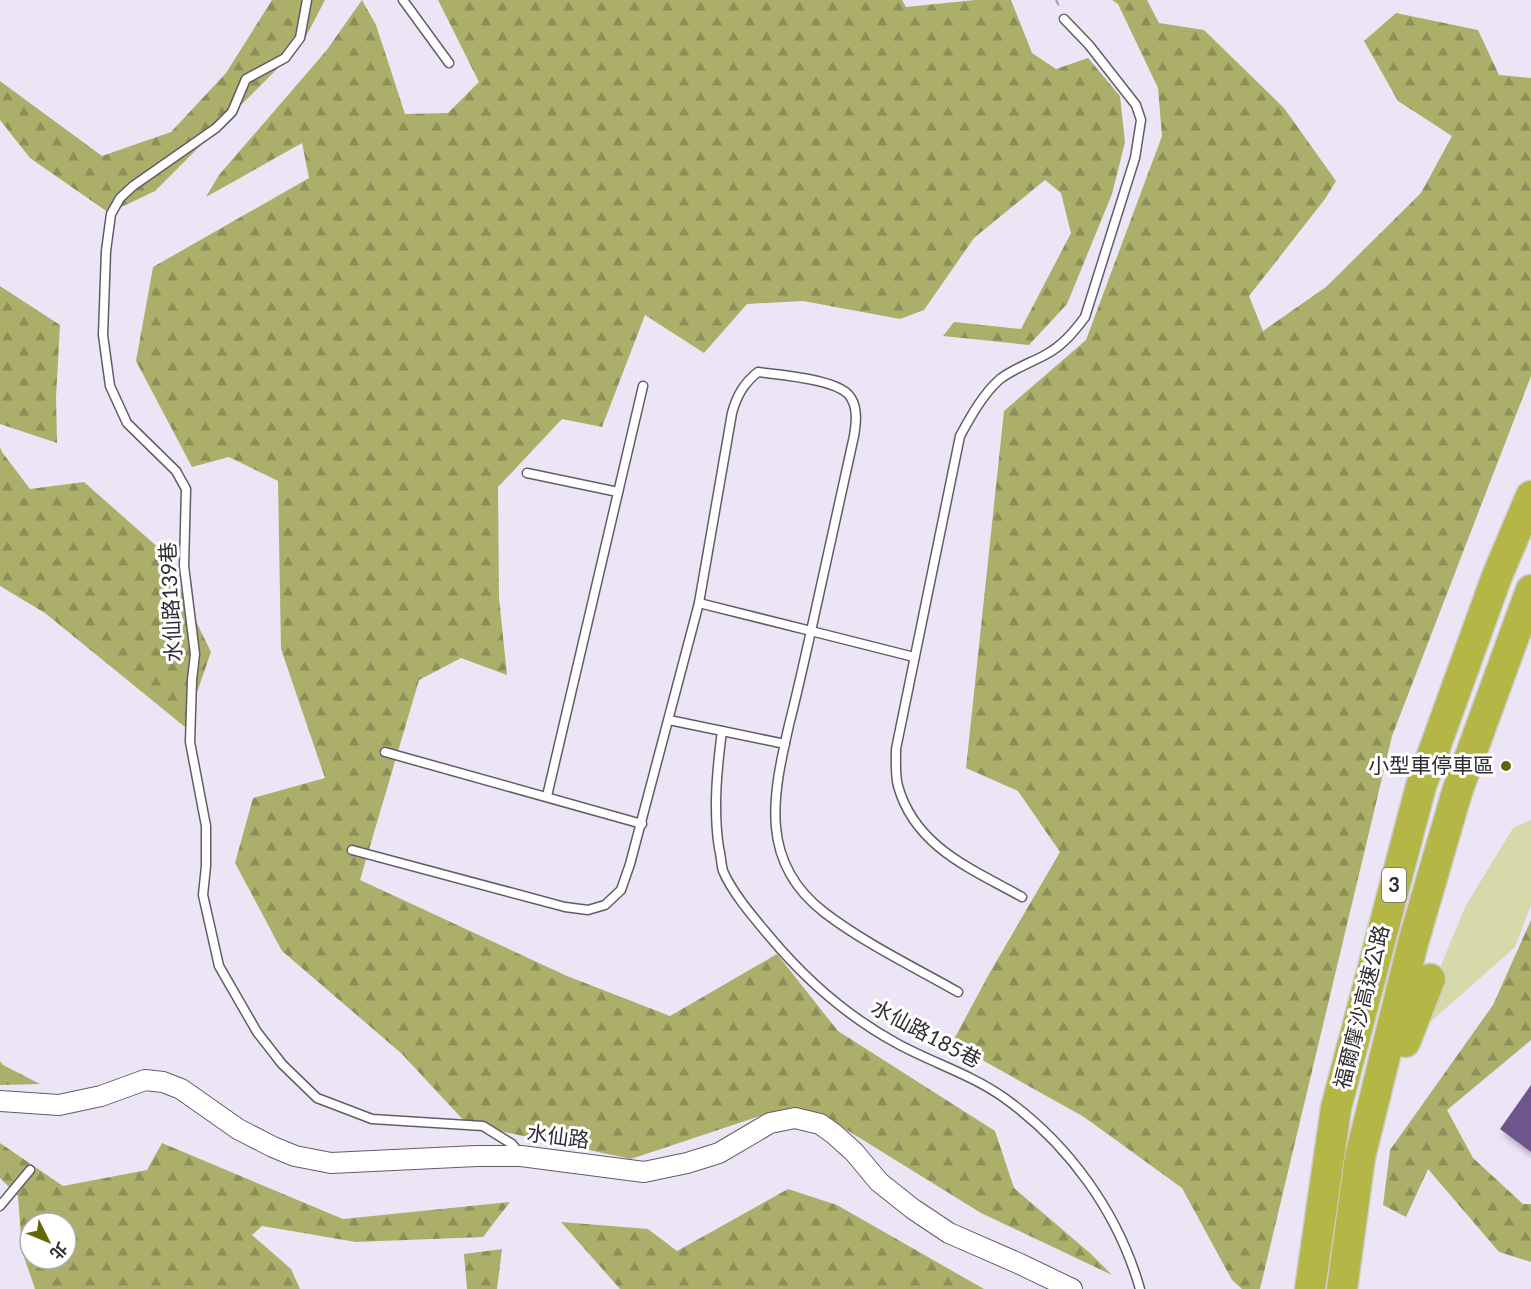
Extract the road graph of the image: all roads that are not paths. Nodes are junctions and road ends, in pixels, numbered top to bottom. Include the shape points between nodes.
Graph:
1 (307, 0) edge
2 (403, 0) edge
3 (1064, 19) dead end
4 (449, 63) dead end
5 (643, 386) dead end
6 (527, 473) dead end
7 (618, 492) junction
8 (1531, 496) edge
9 (1531, 590) edge
10 (699, 603) junction
11 (811, 631) junction
12 (914, 657) junction
13 (669, 720) junction
14 (722, 731) junction
15 (785, 744) junction
16 (385, 752) dead end
17 (547, 796) junction
18 (642, 824) junction
19 (351, 850) dead end
20 (1022, 897) dead end
21 (1430, 979) dead end
22 (958, 992) dead end
23 (0, 1101) edge
24 (521, 1156) junction
25 (1360, 1157) junction
26 (30, 1170) dead end
27 (0, 1206) edge
28 (1072, 1289) edge
29 (1140, 1289) edge
30 (1310, 1289) edge
31 (1342, 1289) edge

1 - 24 lane, 水仙路139巷 via 300,38 285,58 246,79 232,112 216,128 120,198 111,214 106,251 103,335 110,386 127,423 176,471 186,489 184,566 195,654 190,742 206,826 207,866 202,895 219,966 263,1040 317,1098 372,1119 483,1126 512,1144
2 - 4 lane
3 - 12 lane via 1136,105 1141,120 1135,158 1084,317 1068,339 1047,355 1000,379 985,395 960,436
5 - 7 lane
6 - 7 lane
7 - 17 lane
8 - 30 highway, 福爾摩沙高速公路 / 3 via 1497,576 1421,786 1336,1108
9 - 25 highway, 福爾摩沙高速公路 / 3 via 1457,792 1413,943
10 - 11 lane
10 - 11 lane via 737,397 758,372 834,385 851,397 856,416
10 - 13 lane
11 - 12 lane
11 - 15 lane
12 - 20 lane via 896,749 898,785 912,821 938,847
13 - 14 lane
13 - 18 lane
14 - 15 lane
14 - 29 lane, 水仙路185巷 via 716,826 723,870 747,909 791,962 847,1013 1002,1096 1044,1130 1079,1169 1112,1220
15 - 22 lane via 776,785 775,820 781,854 796,884 823,912
16 - 17 lane
17 - 18 lane
18 - 19 lane via 621,890 605,905 588,910
21 - 25 highway
23 - 24 street, 水仙路 via 59,1105 101,1096 145,1080 164,1082 181,1089 238,1130 296,1156 331,1163
24 - 28 street, 水仙路 via 644,1172 719,1153 770,1124 795,1118 820,1124 854,1152 879,1182 948,1233
25 - 31 highway, 福爾摩沙高速公路 / 3
26 - 27 lane

